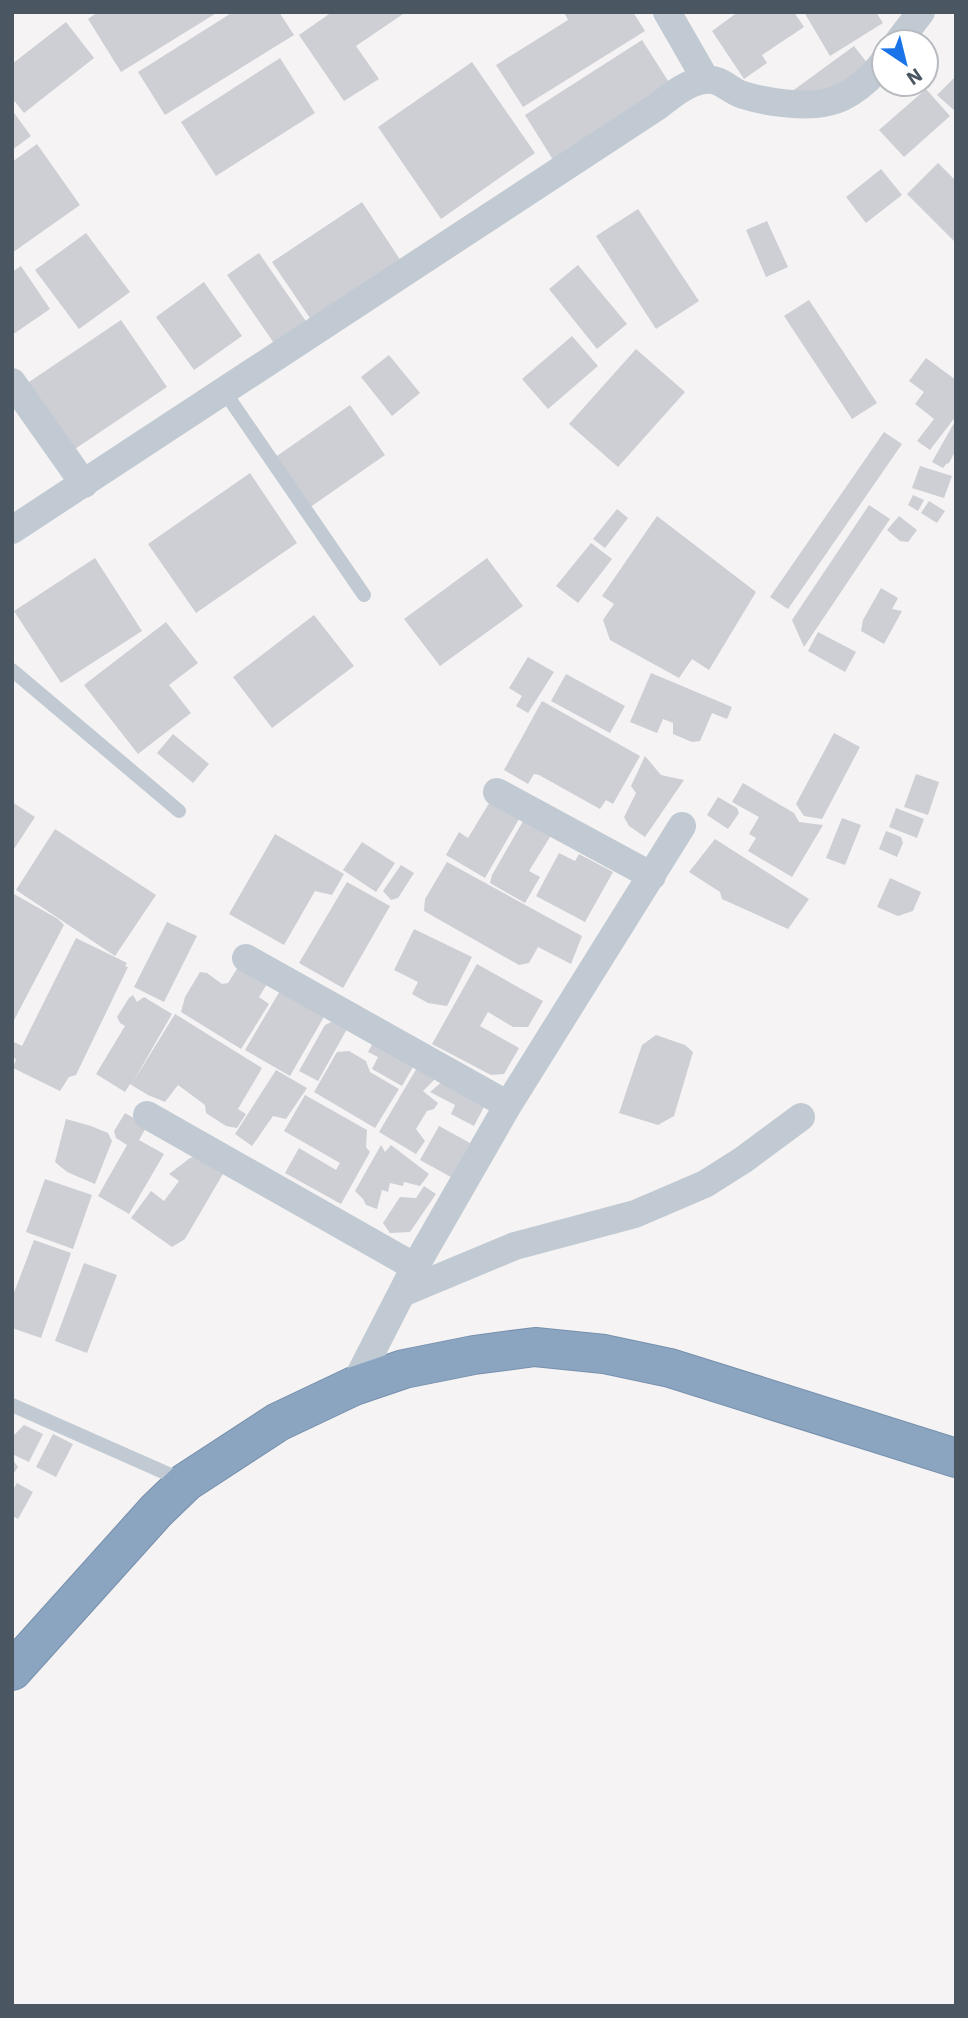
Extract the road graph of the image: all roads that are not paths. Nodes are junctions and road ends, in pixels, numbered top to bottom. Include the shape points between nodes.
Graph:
1 (667, 12) edge
2 (921, 12) edge
3 (909, 28) edge
4 (870, 76) edge
5 (706, 80) junction
6 (12, 382) edge
7 (224, 391) junction
8 (84, 484) junction
9 (12, 530) edge
10 (364, 595) dead end
11 (12, 670) edge
12 (497, 792) dead end
13 (179, 811) dead end
14 (682, 826) dead end
15 (652, 876) junction
16 (246, 958) dead end
17 (508, 1105) junction
18 (147, 1115) dead end
19 (801, 1116) dead end
20 (415, 1267) junction
21 (402, 1293) junction
22 (354, 1386) junction
23 (12, 1405) edge
24 (956, 1458) edge
25 (186, 1482) junction
26 (12, 1671) edge

1 - 5 street
2 - 3 street
4 - 5 street via 829,102 783,104 741,95 721,82
5 - 7 street via 682,88
6 - 8 street
7 - 8 street
7 - 10 lane
8 - 9 street
11 - 13 lane
12 - 15 street
14 - 15 street
15 - 17 street
16 - 17 street
17 - 20 street
18 - 20 street
19 - 21 street via 705,1184 635,1214 515,1246
20 - 21 street
21 - 22 street
22 - 24 highway via 404,1369 535,1347 604,1354 670,1368
22 - 25 highway via 278,1422
23 - 25 lane
25 - 26 highway

